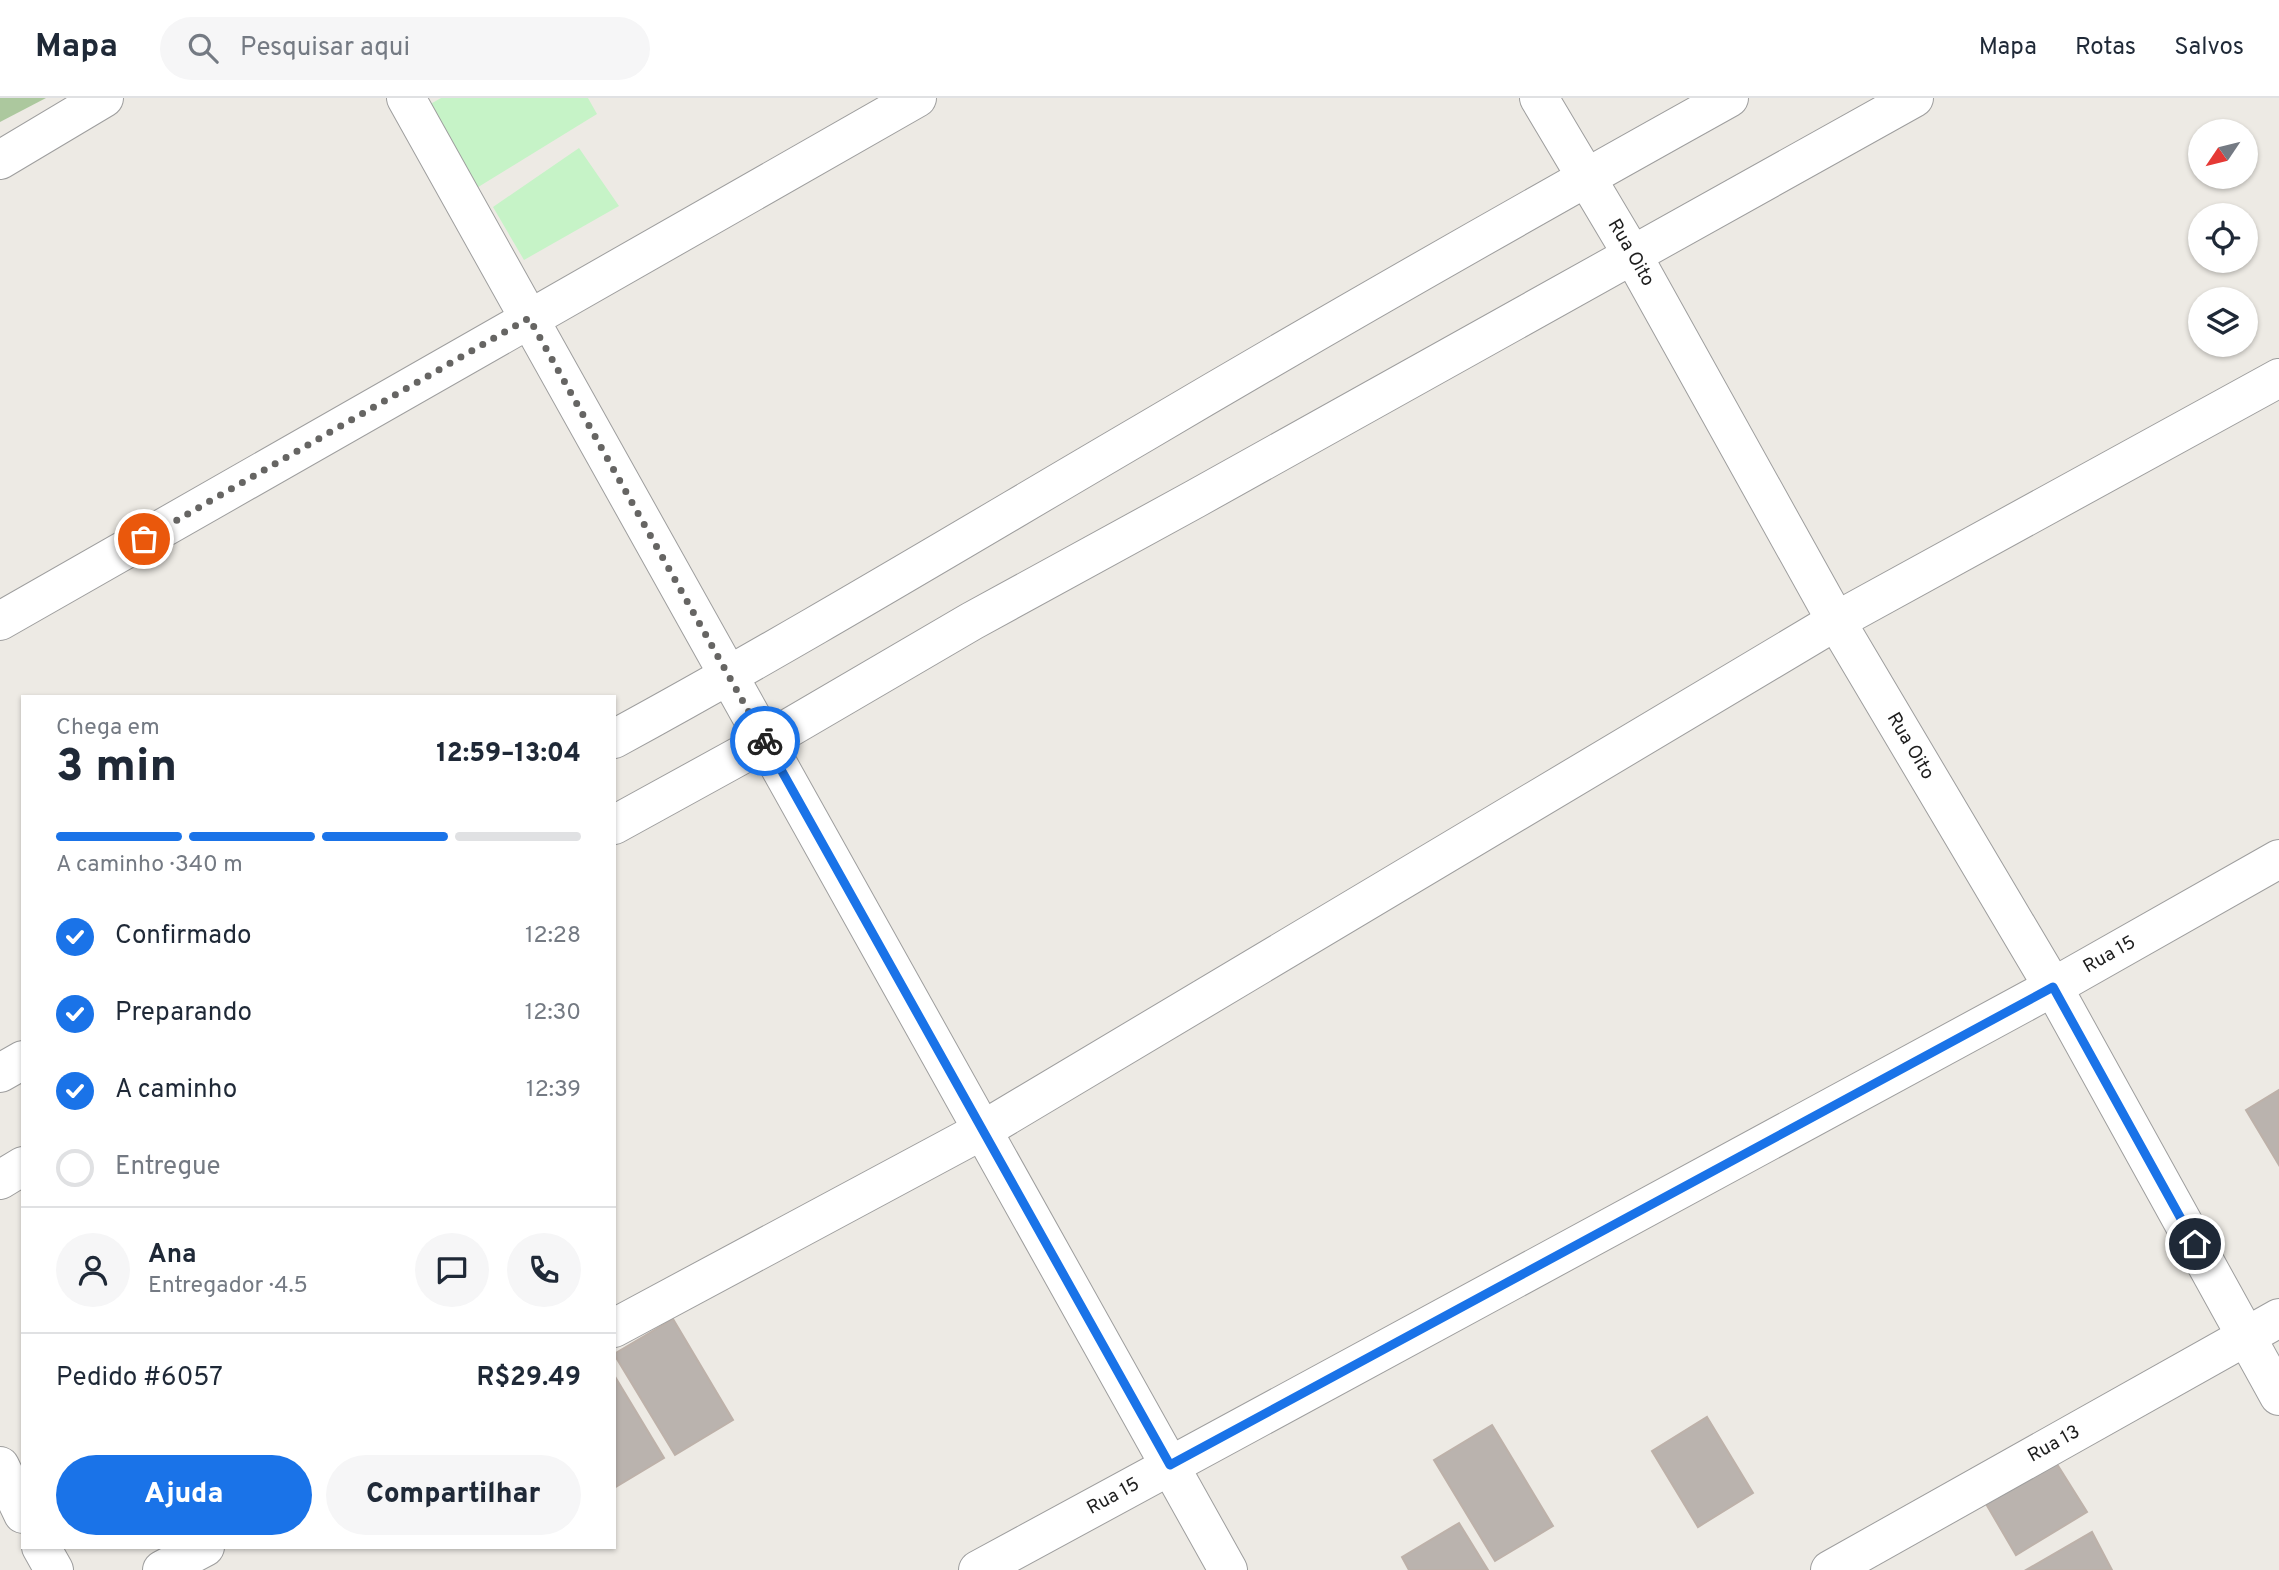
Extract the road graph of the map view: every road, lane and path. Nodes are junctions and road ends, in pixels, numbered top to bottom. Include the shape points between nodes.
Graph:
1 (103, 98) edge
2 (406, 98) edge
3 (917, 98) edge
4 (1539, 98) edge
5 (1728, 98) edge
6 (1914, 98) edge
7 (0, 160) edge
8 (1585, 177) junction
9 (1633, 256) junction
10 (529, 318) junction
11 (2279, 378) edge
12 (0, 621) edge
13 (1836, 621) junction
14 (730, 676) junction
15 (616, 738) edge
16 (765, 742) junction
17 (616, 824) edge
18 (2279, 859) edge
19 (2053, 987) junction
20 (21, 1061) edge
21 (0, 1073) edge
22 (983, 1130) junction
23 (21, 1167) edge
24 (0, 1180) edge
25 (2279, 1318) edge
26 (616, 1327) edge
27 (2246, 1337) junction
28 (2279, 1396) edge
29 (1170, 1465) junction
30 (0, 1466) edge
31 (21, 1510) edge
32 (42, 1549) edge
33 (201, 1549) edge
34 (1879, 1558) edge
35 (54, 1570) edge
36 (162, 1570) edge
37 (978, 1570) edge
38 (1228, 1570) edge
39 (1830, 1570) edge

1 - 7 street
2 - 10 street
3 - 10 street
4 - 8 street, Rua Oito
5 - 8 street
6 - 9 street
8 - 9 street, Rua Oito
8 - 14 street
9 - 13 street, Rua Oito
9 - 16 street via 972,621
10 - 12 street
10 - 14 street
11 - 13 street
13 - 19 street, Rua Oito
13 - 22 street
14 - 15 street
14 - 16 street
16 - 17 street
16 - 22 street
18 - 19 street, Rua 15
19 - 27 street, Rua Oito
19 - 29 street, Rua 15
20 - 21 street
22 - 26 street
22 - 29 street
23 - 24 street
25 - 27 street, Rua 13
27 - 28 street, Rua Oito
27 - 34 street, Rua 13
29 - 37 street, Rua 15
29 - 38 street
30 - 31 street
32 - 35 street
33 - 36 street
34 - 39 street, Rua 13

